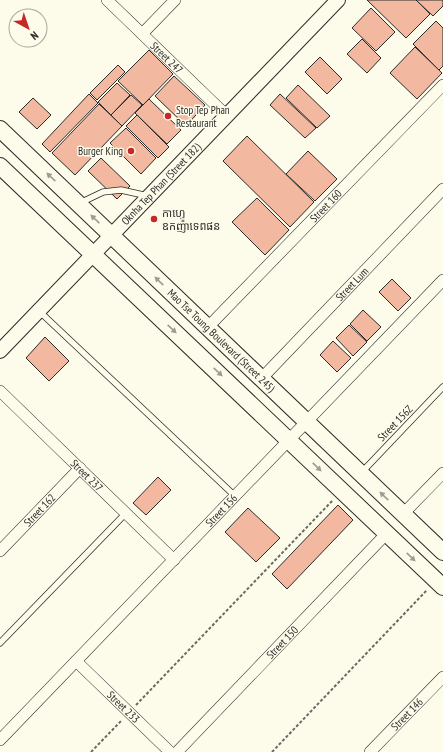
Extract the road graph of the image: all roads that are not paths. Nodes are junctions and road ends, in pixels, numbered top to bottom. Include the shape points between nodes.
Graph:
1 (107, 0) edge
2 (174, 0) edge
3 (338, 0) edge
4 (142, 34) junction
5 (443, 85) edge
6 (226, 115) junction
7 (0, 129) edge
8 (0, 166) edge
9 (443, 189) edge
10 (148, 196) junction
11 (79, 204) junction
12 (111, 234) junction
13 (93, 254) junction
14 (443, 280) edge
15 (38, 311) junction
16 (208, 327) junction
17 (0, 351) edge
18 (262, 378) junction
19 (443, 387) edge
20 (0, 391) edge
21 (307, 421) junction
22 (289, 440) junction
23 (80, 468) junction
24 (360, 473) junction
25 (443, 473) edge
26 (235, 496) junction
27 (126, 513) junction
28 (403, 514) junction
29 (387, 534) junction
30 (0, 551) edge
31 (443, 552) edge
32 (174, 560) junction
33 (440, 584) edge
34 (0, 643) edge
35 (76, 661) junction
36 (443, 677) edge
37 (0, 740) edge
38 (170, 752) edge
39 (177, 752) edge
40 (370, 752) edge

1 - 4 street, Street 247
2 - 4 street
3 - 6 street, Oknha Tep Phan (Street 182)
4 - 6 street, Street 247
5 - 16 street, Street 160
6 - 10 street, Oknha Tep Phan (Street 182)
11 -> 7 main road, Mao Tse Toung Boulevard (Street 245)
8 - 13 main road
9 - 18 street, Street Lum
10 - 11 lane via 121,190 103,192
10 - 12 street, Oknha Tep Phan (Street 182)
12 -> 11 main road, Mao Tse Toung Boulevard (Street 245)
12 - 13 street, Oknha Tep Phan (Street 182)
16 -> 12 main road, Mao Tse Toung Boulevard (Street 245)
13 - 15 street, Oknha Tep Phan (Street 182)
13 -> 22 main road
14 - 21 street, Street 156
15 - 17 street, Oknha Tep Phan (Street 182)
15 - 26 lane
16 - 18 main road, Mao Tse Toung Boulevard (Street 245)
18 - 21 main road, Mao Tse Toung Boulevard (Street 245)
19 - 24 lane, Street 156Z
20 - 23 street, Street 237
21 - 22 street, Street 156
21 - 24 main road, Mao Tse Toung Boulevard (Street 245)
22 - 26 street, Street 156
22 -> 29 main road
23 - 27 street, Street 237
23 - 30 street, Street 162
28 -> 24 main road, Mao Tse Toung Boulevard (Street 245)
25 - 28 street
26 - 32 street, Street 156
27 - 32 street, Street 237
27 - 34 lane
28 - 31 main road, Mao Tse Toung Boulevard (Street 245)
29 -> 33 main road
29 - 39 street, Street 150
32 - 35 street, Street 156
35 - 37 street, Street 156
35 - 38 street, Street 233
36 - 40 street, Street 146

